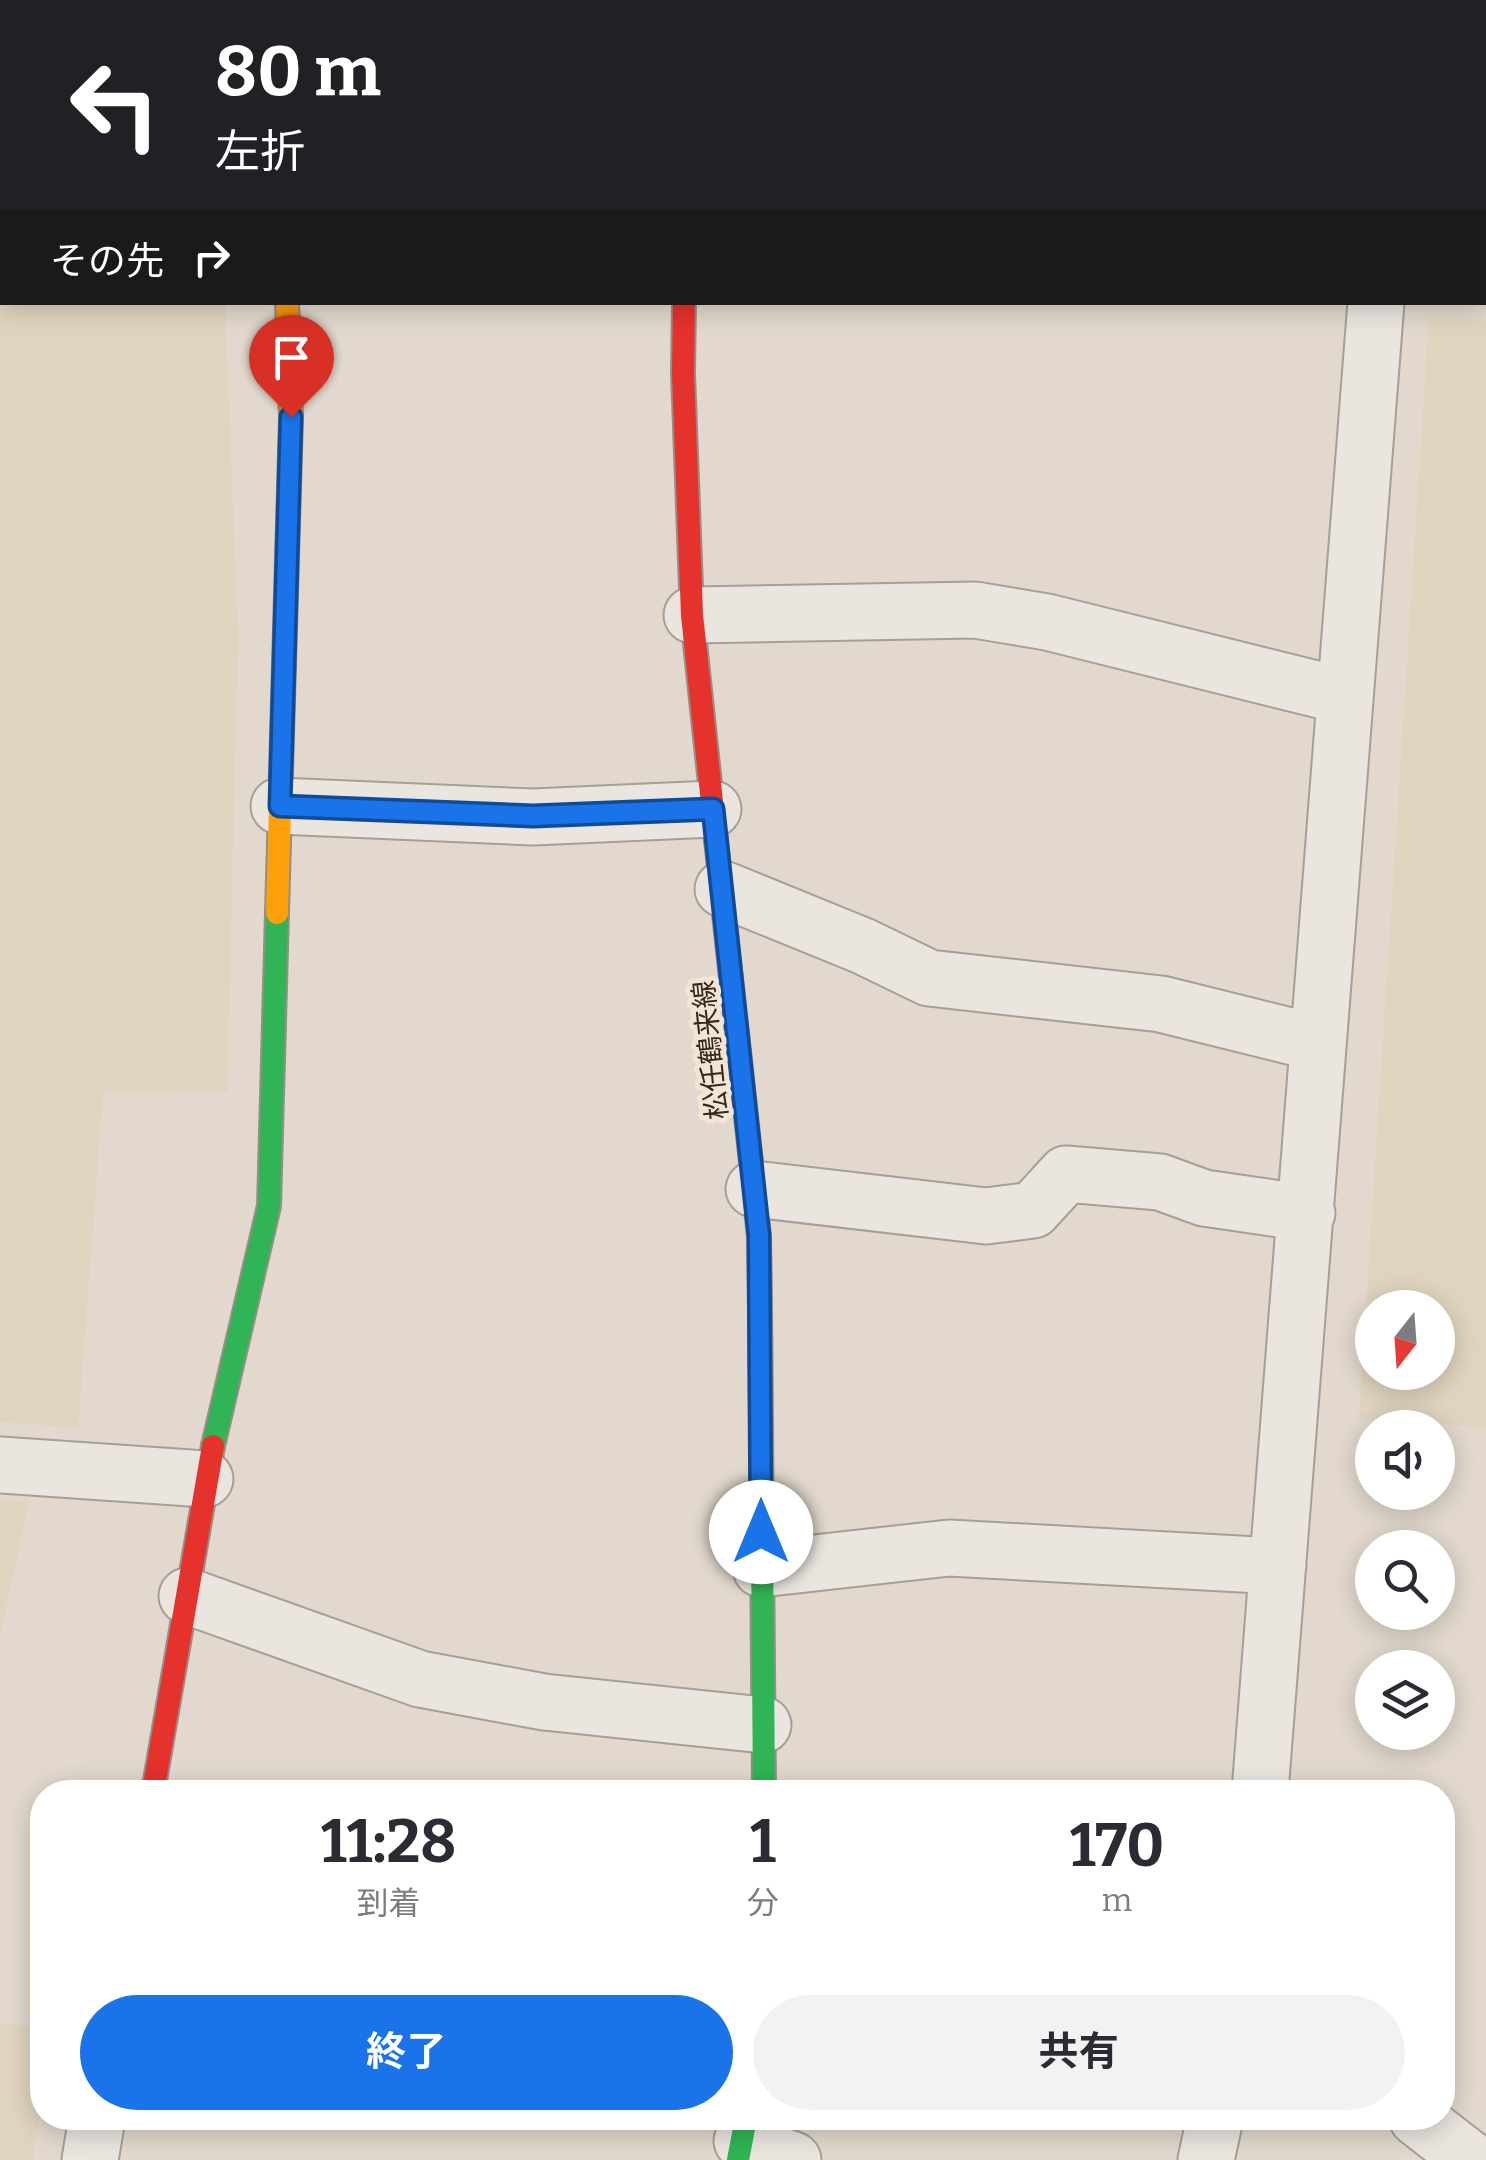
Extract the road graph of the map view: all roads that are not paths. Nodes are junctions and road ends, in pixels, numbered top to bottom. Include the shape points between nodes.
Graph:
1 (287, 305) edge
2 (684, 305) edge
3 (1376, 305) edge
4 (692, 615) junction
5 (1344, 696) junction
6 (280, 806) junction
7 (713, 809) junction
8 (723, 889) junction
9 (1318, 1043) junction
10 (754, 1188) junction
11 (1307, 1212) junction
12 (0, 1465) edge
13 (205, 1479) junction
14 (1278, 1566) junction
15 (762, 1570) junction
16 (187, 1596) junction
17 (763, 1725) junction
18 (155, 1780) edge
19 (764, 1780) edge
20 (1261, 1780) edge
21 (95, 2130) edge
22 (1212, 2130) edge
23 (1432, 2130) edge
24 (742, 2140) edge
25 (90, 2160) edge
26 (794, 2160) edge
27 (1206, 2160) edge
28 (1471, 2160) edge

1 - 6 main road via 291,417
2 - 4 main road, 松任鶴来線
3 - 5 street
4 - 5 street via 974,610
4 - 7 main road, 松任鶴来線
5 - 9 street
6 - 7 street via 533,816
6 - 13 main road via 268,1206
7 - 8 main road, 松任鶴来線
8 - 9 street via 929,978 1161,1004
8 - 10 main road, 松任鶴来線
9 - 11 street
10 - 11 street via 986,1216 1032,1210 1066,1174 1160,1182 1204,1198
10 - 15 main road, 松任鶴来線
11 - 14 street
12 - 13 street
13 - 16 main road
14 - 15 street via 949,1548
14 - 20 street
15 - 17 main road, 松任鶴来線
16 - 17 street via 420,1679 544,1702
16 - 18 main road
17 - 19 main road, 松任鶴来線
21 - 25 street
22 - 27 street
23 - 28 street
24 - 26 street

